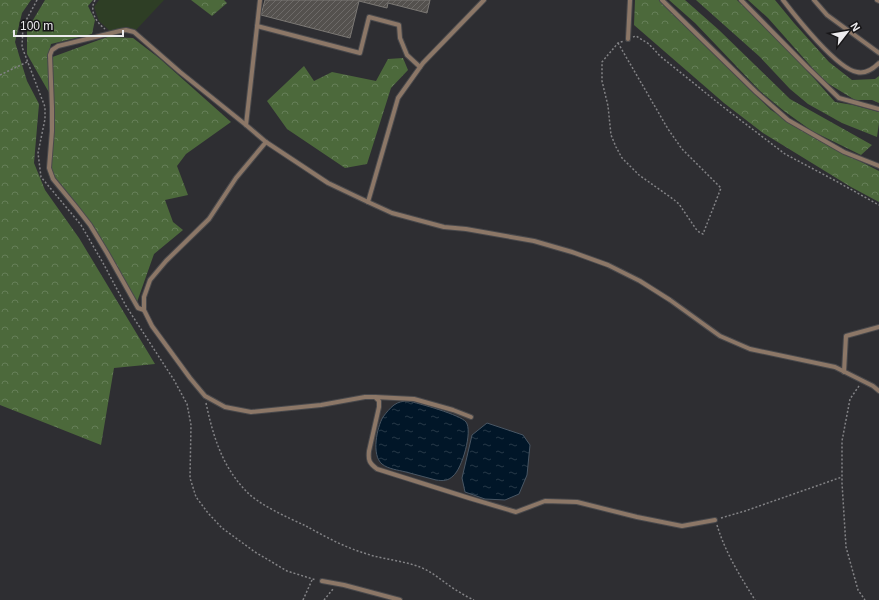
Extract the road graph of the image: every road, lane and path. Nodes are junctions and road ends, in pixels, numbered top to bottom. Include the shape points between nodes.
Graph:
1 (37, 0) edge
2 (95, 0) edge
3 (260, 0) edge
4 (484, 0) edge
5 (630, 0) edge
6 (662, 0) edge
7 (742, 0) edge
8 (784, 0) edge
9 (814, 0) edge
10 (257, 26) junction
11 (109, 33) junction
12 (628, 38) junction
13 (618, 44) junction
14 (879, 53) edge
15 (27, 62) junction
16 (879, 64) edge
17 (420, 67) junction
18 (0, 75) edge
19 (879, 109) edge
20 (246, 125) junction
21 (266, 142) junction
22 (879, 166) edge
23 (368, 202) junction
24 (879, 205) edge
25 (144, 310) junction
26 (879, 327) edge
27 (844, 372) junction
28 (863, 381) junction
29 (879, 391) edge
30 (205, 396) junction
31 (374, 397) junction
32 (471, 417) dead end
33 (842, 477) junction
34 (715, 520) junction
35 (312, 579) junction
36 (322, 581) joint
37 (337, 584) junction
38 (303, 600) edge
39 (324, 600) edge
40 (400, 600) edge
41 (474, 600) edge
42 (755, 600) edge
43 (865, 600) edge

1 - 15 path via 23,26 22,48
2 - 11 path via 92,9 94,15 98,23
3 - 10 lane
4 - 17 lane
5 - 12 lane
6 - 22 lane via 788,120 844,152
7 - 19 lane via 839,98
8 - 16 lane via 826,50 845,67 857,72 866,72
9 - 14 lane via 827,15
10 - 17 lane via 360,53 369,17 399,25 400,38 407,55
10 - 20 lane
11 - 20 lane via 120,30 134,32
11 - 25 lane via 58,46 52,50 52,131 49,168 53,179 90,225 138,308
12 - 13 path
12 - 24 path via 636,36 649,44 660,56 785,154
13 - 13 path via 602,62 602,81 611,135 616,147 622,158 639,175 673,198 696,229 703,234 721,188 682,149
15 - 18 path
15 - 35 path via 45,107 38,153 41,177 81,225 126,306 187,404 191,425 190,478 196,497 222,528 255,552 287,571
17 - 23 lane via 398,98
20 - 21 lane
21 - 23 lane via 328,183
21 - 25 lane via 236,178 209,219 150,280 144,297
23 - 27 lane via 392,213 444,227 534,241 572,252 608,265 640,281 720,336 750,349 835,367
25 - 30 lane via 152,326
26 - 27 lane via 846,336
27 - 28 lane
28 - 29 lane
28 - 33 path via 850,399 842,441
30 - 31 lane via 225,407 251,412
30 - 41 path via 218,448 246,492 264,505 362,553 418,566
31 - 32 lane via 414,399
31 - 34 lane via 379,407 369,458 377,469 516,512 546,501 577,502 682,526
33 - 34 path
33 - 43 path via 846,547 858,590
34 - 42 path via 722,541
35 - 36 path
35 - 38 path
36 - 37 lane
37 - 39 path
37 - 40 lane

